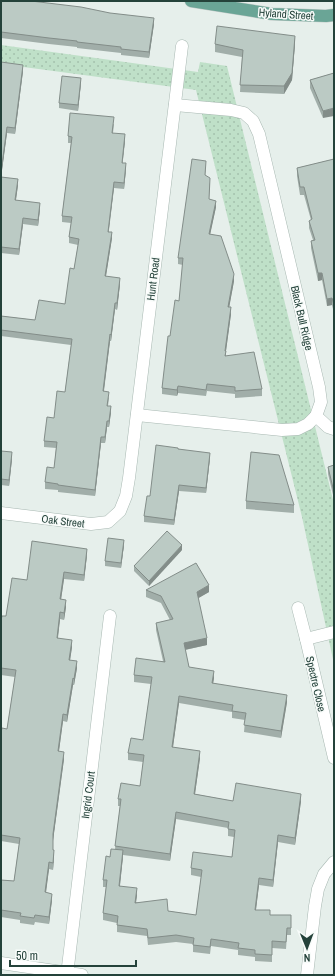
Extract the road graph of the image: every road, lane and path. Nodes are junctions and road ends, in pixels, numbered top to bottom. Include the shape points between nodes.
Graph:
1 (191, 1) edge
2 (334, 15) edge
3 (182, 46) dead end
4 (175, 105) junction
5 (137, 415) junction
6 (316, 416) junction
7 (334, 429) edge
8 (120, 510) joint
9 (1, 513) edge
10 (298, 608) dead end
11 (110, 616) dead end
12 (334, 632) edge
13 (306, 639) junction
14 (334, 758) edge
15 (334, 862) edge
16 (1, 963) edge
17 (67, 974) edge
18 (82, 975) edge
19 (307, 975) edge

1 - 2 main road, Hyland Street via 272,14
3 - 4 street, Hunt Road
4 - 5 street, Hunt Road
4 - 6 street, Black Bull Ridge via 244,113 259,134 319,387 321,402
5 - 6 street via 282,430 298,429
5 - 8 street, Hunt Road via 126,496
6 - 7 street
8 - 9 street, Oak Street via 108,522 92,524
10 - 13 street, Spectre Close
11 - 17 street, Ingrid Court
12 - 13 street
13 - 14 street, Spectre Close
15 - 19 street via 324,874 318,889
16 - 17 street
17 - 18 street

